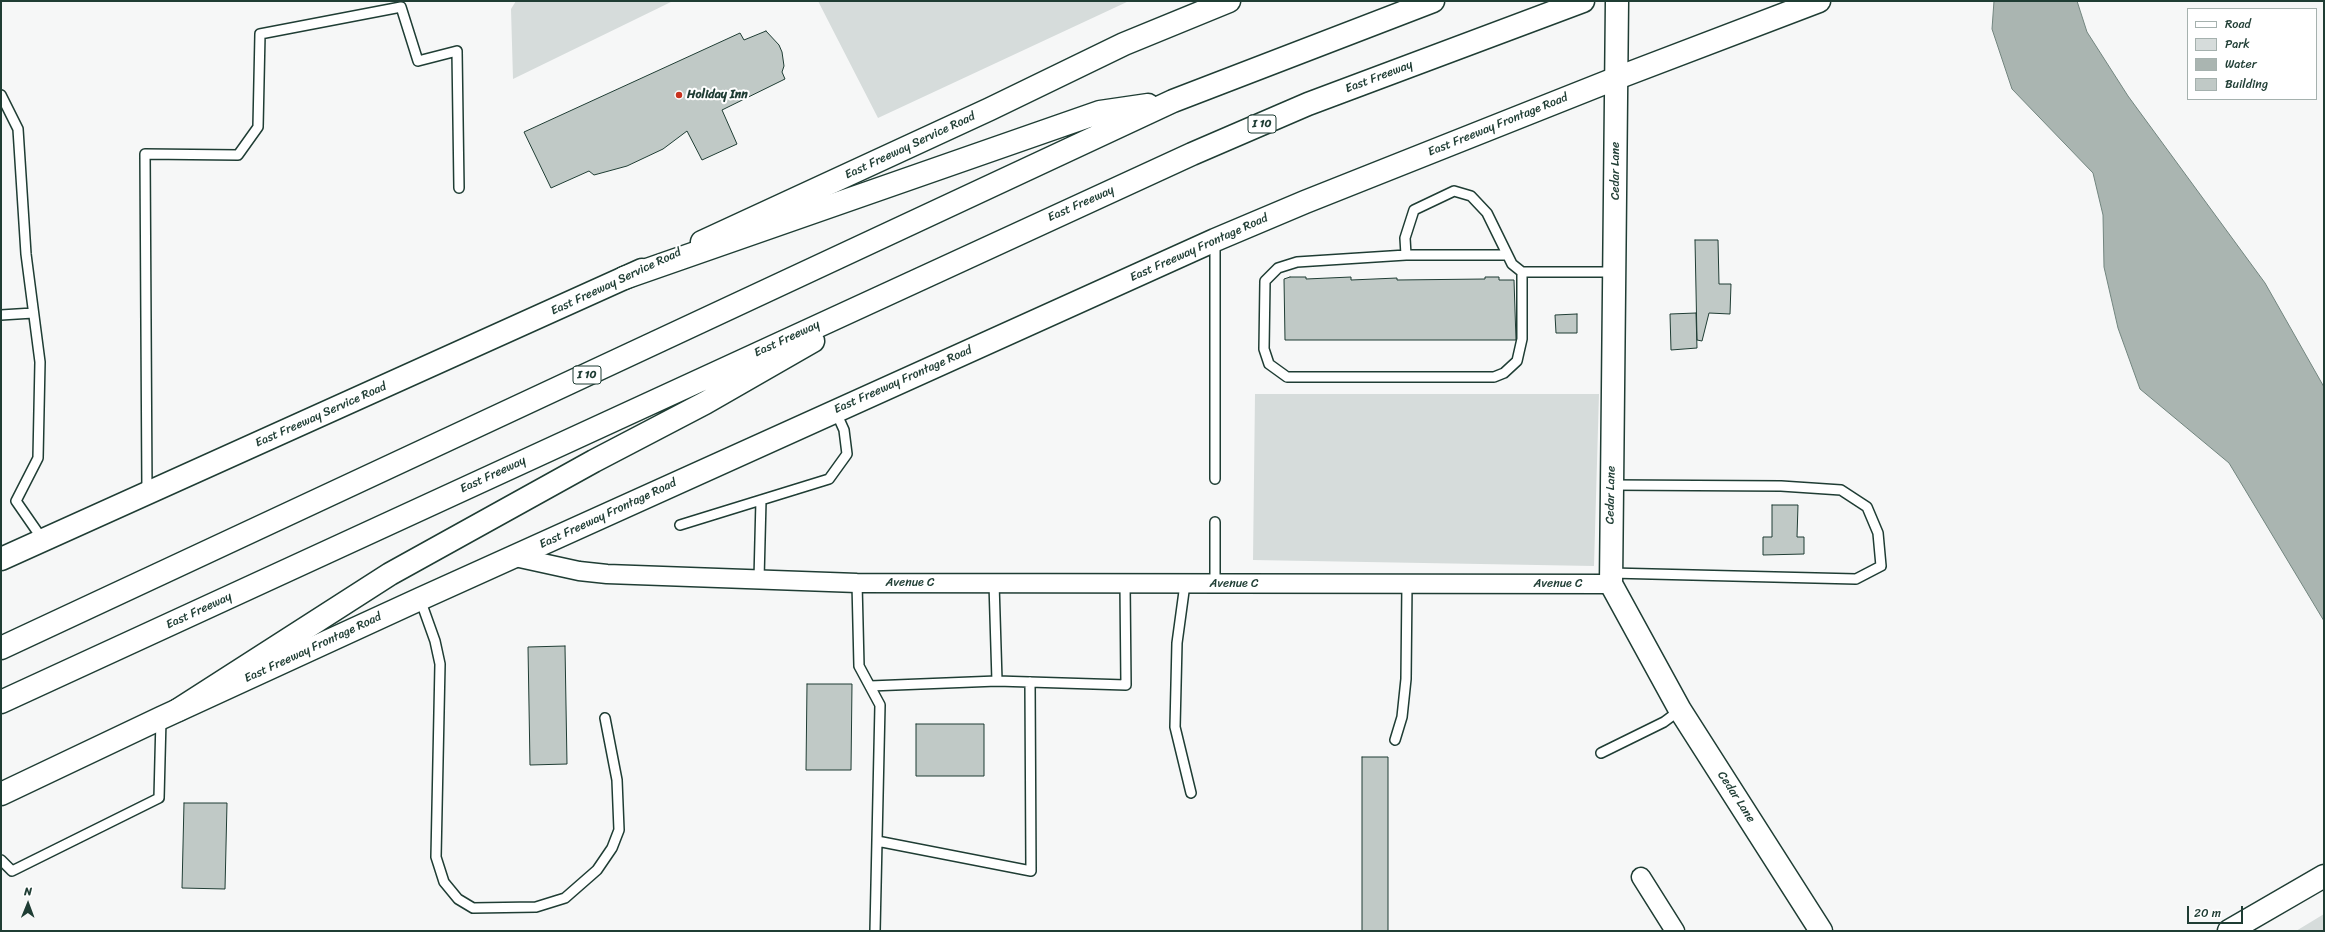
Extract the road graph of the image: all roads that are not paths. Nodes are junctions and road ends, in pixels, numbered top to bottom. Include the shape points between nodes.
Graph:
1 (1229, 1) edge
2 (1433, 1) edge
3 (1583, 1) edge
4 (1617, 1) edge
5 (1819, 1) edge
6 (1617, 78) junction
7 (1, 95) edge
8 (1173, 101) junction
9 (459, 188) dead end
10 (1215, 240) junction
11 (1406, 255) junction
12 (1507, 255) junction
13 (948, 265) junction
14 (1522, 272) junction
15 (1616, 272) junction
16 (624, 278) junction
17 (33, 313) junction
18 (1, 314) edge
19 (835, 410) junction
20 (1215, 479) dead end
21 (1612, 485) junction
22 (147, 493) junction
23 (761, 500) junction
24 (1215, 522) dead end
25 (680, 525) dead end
26 (43, 540) junction
27 (515, 557) junction
28 (1, 559) edge
29 (759, 579) junction
30 (1611, 579) junction
31 (857, 583) junction
32 (994, 583) junction
33 (1125, 584) junction
34 (1185, 584) junction
35 (1215, 584) junction
36 (1407, 584) junction
37 (420, 599) junction
38 (1, 648) edge
39 (997, 681) junction
40 (1030, 682) junction
41 (870, 686) junction
42 (1, 702) edge
43 (1680, 710) junction
44 (170, 714) junction
45 (605, 718) dead end
46 (1395, 740) dead end
47 (1601, 753) dead end
48 (1191, 793) dead end
49 (1, 794) edge
50 (877, 841) junction
51 (1, 860) edge
52 (2324, 876) edge
53 (1641, 877) dead end
54 (875, 931) edge
55 (1675, 931) edge
56 (1821, 931) edge
57 (2229, 931) edge

1 - 16 main road, East Freeway Service Road via 1124,44
2 - 8 main road, I 10
3 - 13 main road, East Freeway / I 10 via 1308,104
4 - 6 main road, Cedar Lane
5 - 6 main road, East Freeway Frontage Road
6 - 10 main road, East Freeway Frontage Road
6 - 15 main road, Cedar Lane
7 - 17 lane via 18,129 26,254
8 - 16 main road via 1100,112
8 - 38 main road, I 10
9 - 22 lane via 457,51 418,61 401,7 260,34 258,127 238,155 145,154
10 - 19 main road, East Freeway Frontage Road
10 - 20 lane
11 - 12 lane
11 - 12 lane via 1405,238 1414,210 1454,191 1471,196 1487,213
11 - 14 lane via 1298,262 1278,268 1265,280 1264,349 1269,364 1287,377 1494,377 1504,373 1517,361 1522,339
12 - 14 lane via 1512,264
13 - 42 main road, East Freeway / I 10
13 - 44 main road via 705,403 390,574
14 - 15 lane
15 - 21 main road, Cedar Lane
16 - 22 main road, East Freeway Service Road
17 - 18 lane
17 - 26 lane via 40,362 38,458 16,501
19 - 23 lane via 844,430 847,454 829,479
19 - 27 main road, East Freeway Frontage Road
21 - 30 main road, Cedar Lane
21 - 30 lane via 1780,486 1841,490 1867,507 1878,533 1881,566 1856,579
22 - 26 main road, East Freeway Service Road
23 - 25 lane
23 - 29 lane
24 - 35 lane
26 - 28 main road, East Freeway Service Road
27 - 29 street, Avenue C via 593,573
27 - 37 main road, East Freeway Frontage Road
29 - 31 street, Avenue C
30 - 36 street, Avenue C
30 - 43 main road, Cedar Lane
31 - 32 street, Avenue C
31 - 41 lane via 859,666
32 - 33 street, Avenue C
32 - 39 lane
33 - 34 street, Avenue C
33 - 40 lane via 1126,685
34 - 35 street, Avenue C
34 - 48 lane via 1177,644 1175,727
35 - 36 street, Avenue C
36 - 46 lane via 1406,679 1402,718
37 - 44 main road, East Freeway Frontage Road
37 - 45 lane via 440,664 436,857 444,882 458,899 473,908 536,907 565,898 597,870 612,848 619,830 617,780
39 - 40 lane
39 - 41 lane
40 - 50 lane via 1031,871
41 - 50 lane via 880,705
43 - 47 lane via 1664,722
43 - 56 main road, Cedar Lane
44 - 49 main road, East Freeway Frontage Road
44 - 51 lane via 159,798 12,871
50 - 54 lane
52 - 57 main road
53 - 55 street

